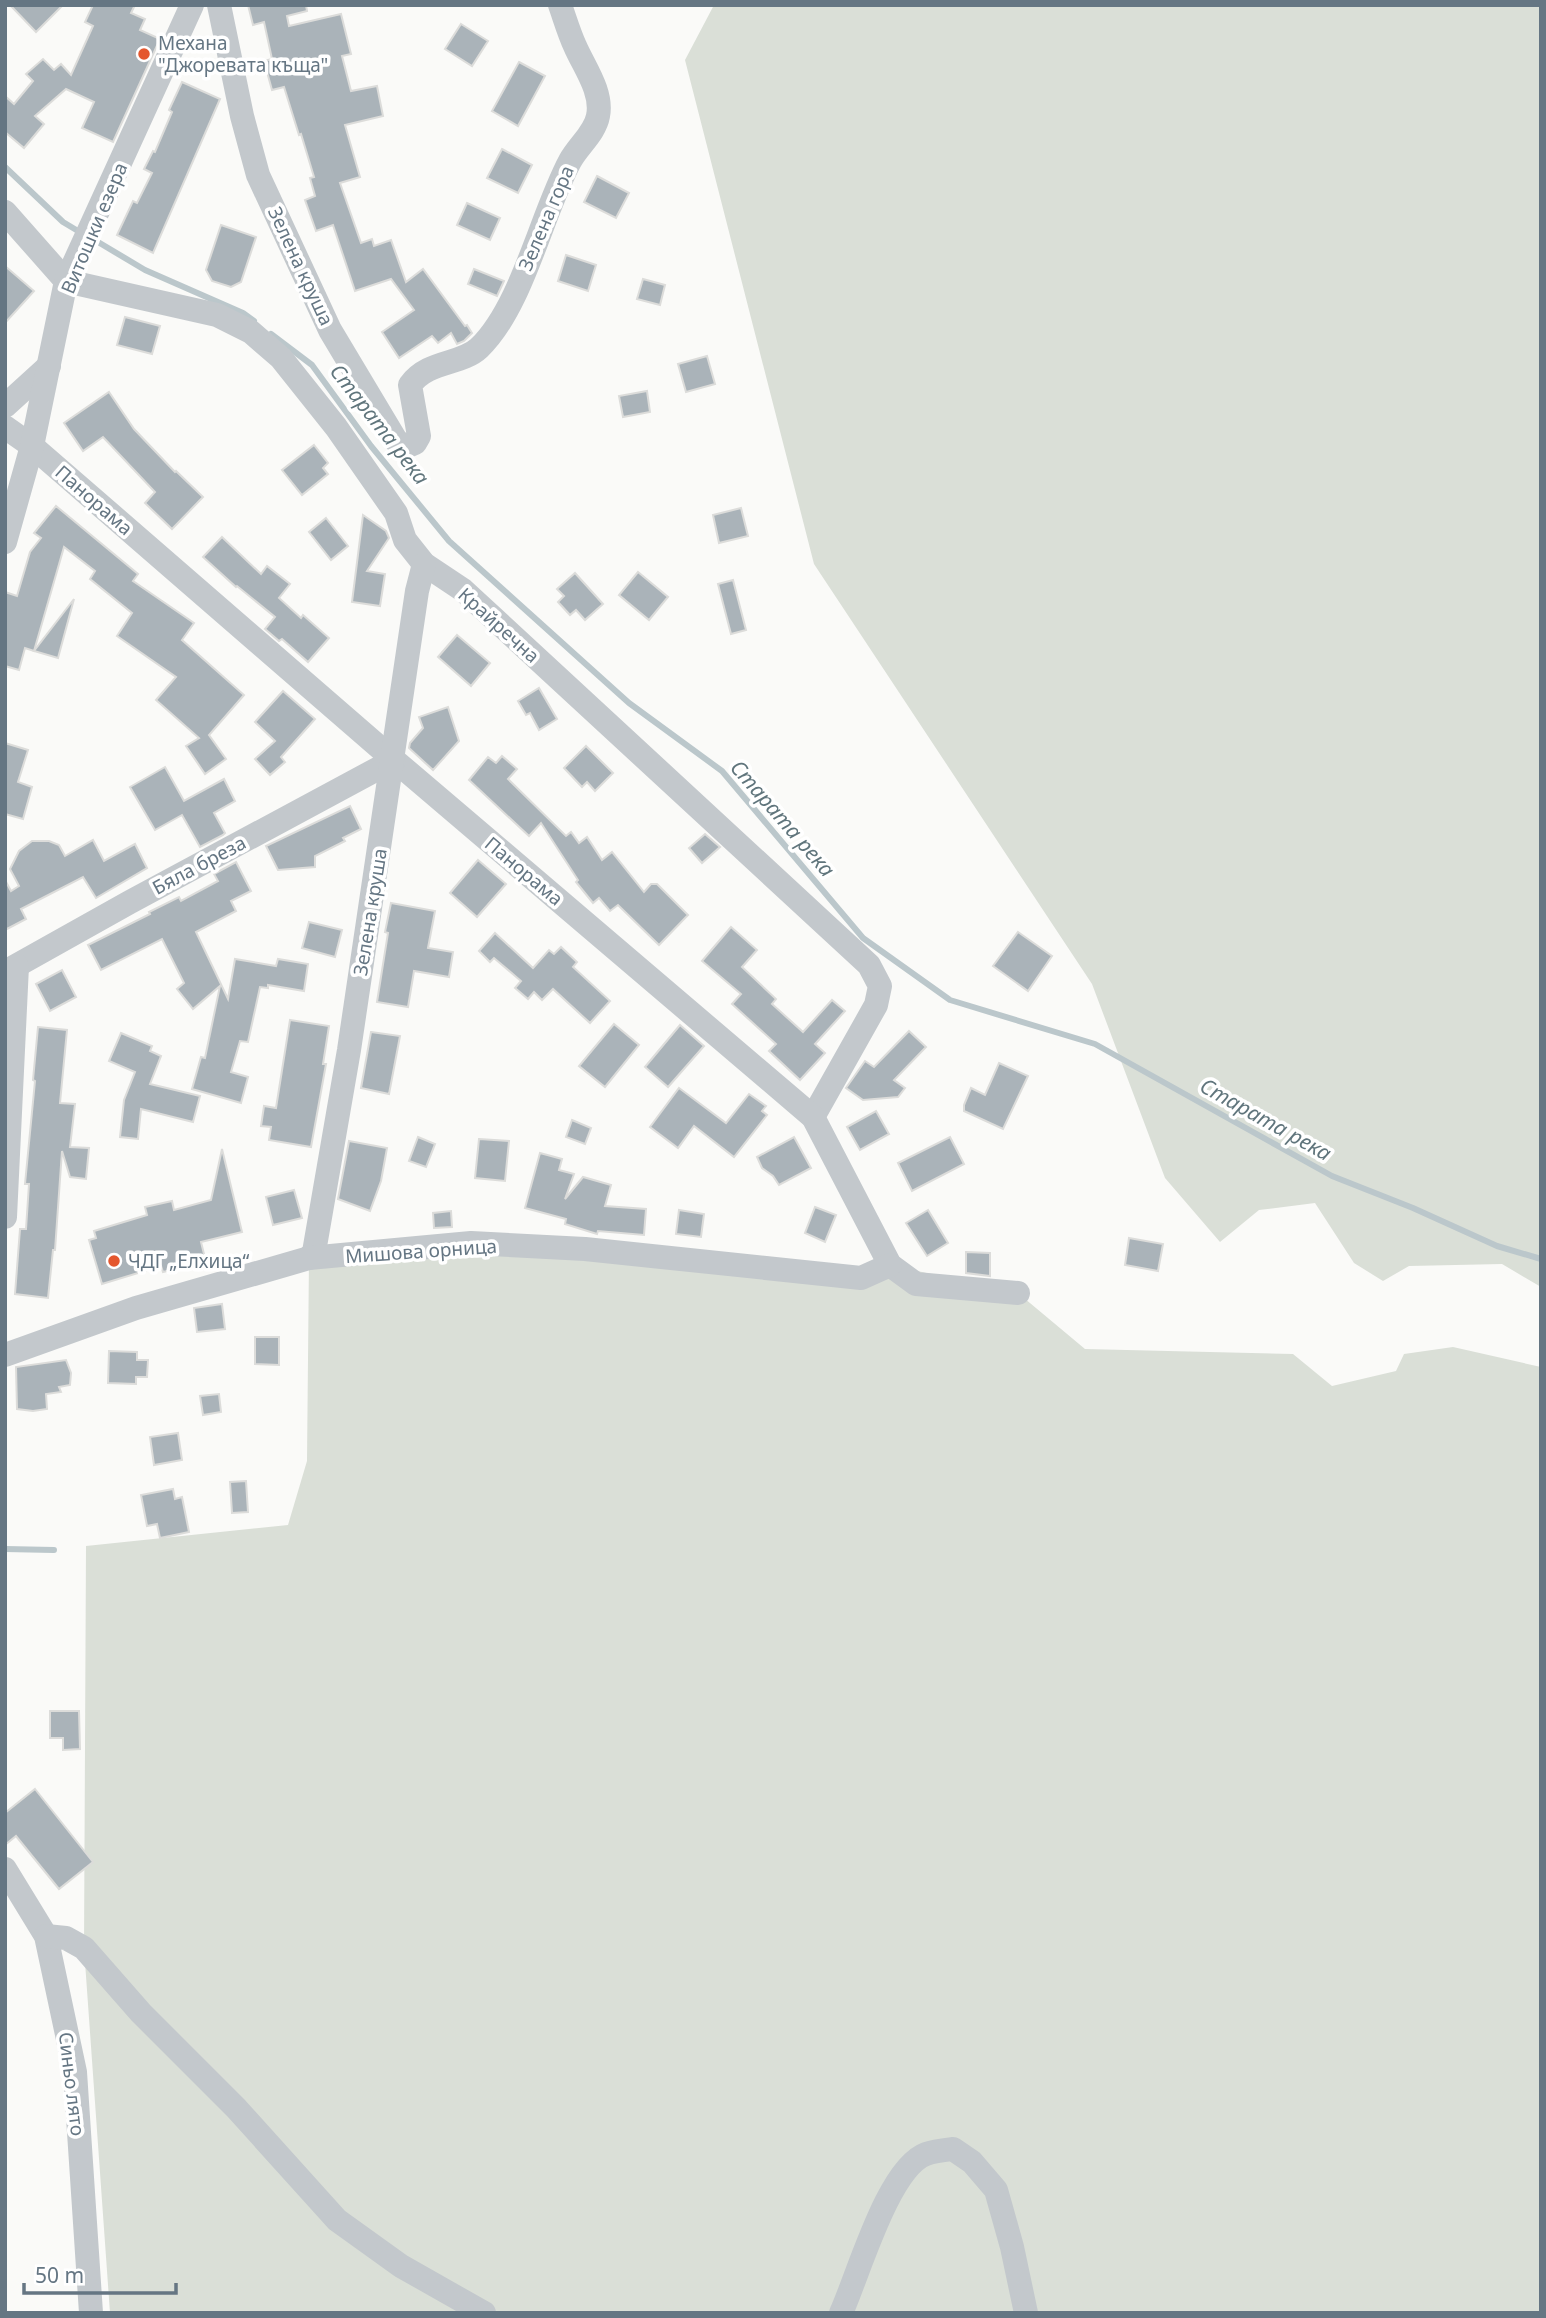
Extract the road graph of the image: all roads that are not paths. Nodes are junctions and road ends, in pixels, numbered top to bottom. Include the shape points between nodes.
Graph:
1 (192, 5) edge
2 (219, 5) edge
3 (560, 5) edge
4 (5, 212) edge
5 (66, 281) junction
6 (477, 350) joint
7 (49, 366) junction
8 (5, 406) edge
9 (5, 427) edge
10 (32, 446) junction
11 (5, 542) edge
12 (424, 564) junction
13 (394, 760) junction
14 (11, 969) edge
15 (813, 1117) junction
16 (5, 1217) edge
17 (309, 1258) junction
18 (890, 1265) junction
19 (1018, 1293) dead end
20 (5, 1355) edge
21 (5, 1869) edge
22 (46, 1936) junction
23 (91, 2313) edge
24 (484, 2313) edge
25 (841, 2313) edge
26 (1026, 2313) edge

1 - 5 street, Витошки езера
2 - 6 street, Зелена круша via 258,175 330,330 400,444 412,445 418,439 410,385 418,374
3 - 6 street, Зелена гора via 596,90 599,114 548,207 498,326
4 - 5 street
5 - 7 street, Витошки езера
5 - 12 street, Крайречна via 217,315 251,332 281,358 337,427 396,513 405,540
7 - 8 street
7 - 10 street, Витошки езера
9 - 10 street, Панорама
10 - 11 street, Витошки езера
10 - 13 street, Панорама
12 - 13 street, Зелена круша
12 - 15 street, Крайречна via 463,590 869,965 880,986 876,1005
13 - 14 street, Бяла бреза
13 - 15 street, Панорама
13 - 17 street, Зелена круша via 342,1092 314,1252
14 - 16 street
15 - 18 street, Панорама
17 - 18 street, Мишова орница via 471,1243 585,1249 861,1278
17 - 20 street, Мишова орница via 136,1308
18 - 19 street, Панорама via 916,1284
21 - 22 street, Синьо лято
22 - 23 street, Синьо лято via 75,2072
22 - 24 street via 66,1938 84,1948 337,2220 401,2266
25 - 26 street via 900,2177 924,2154 953,2148 996,2190

